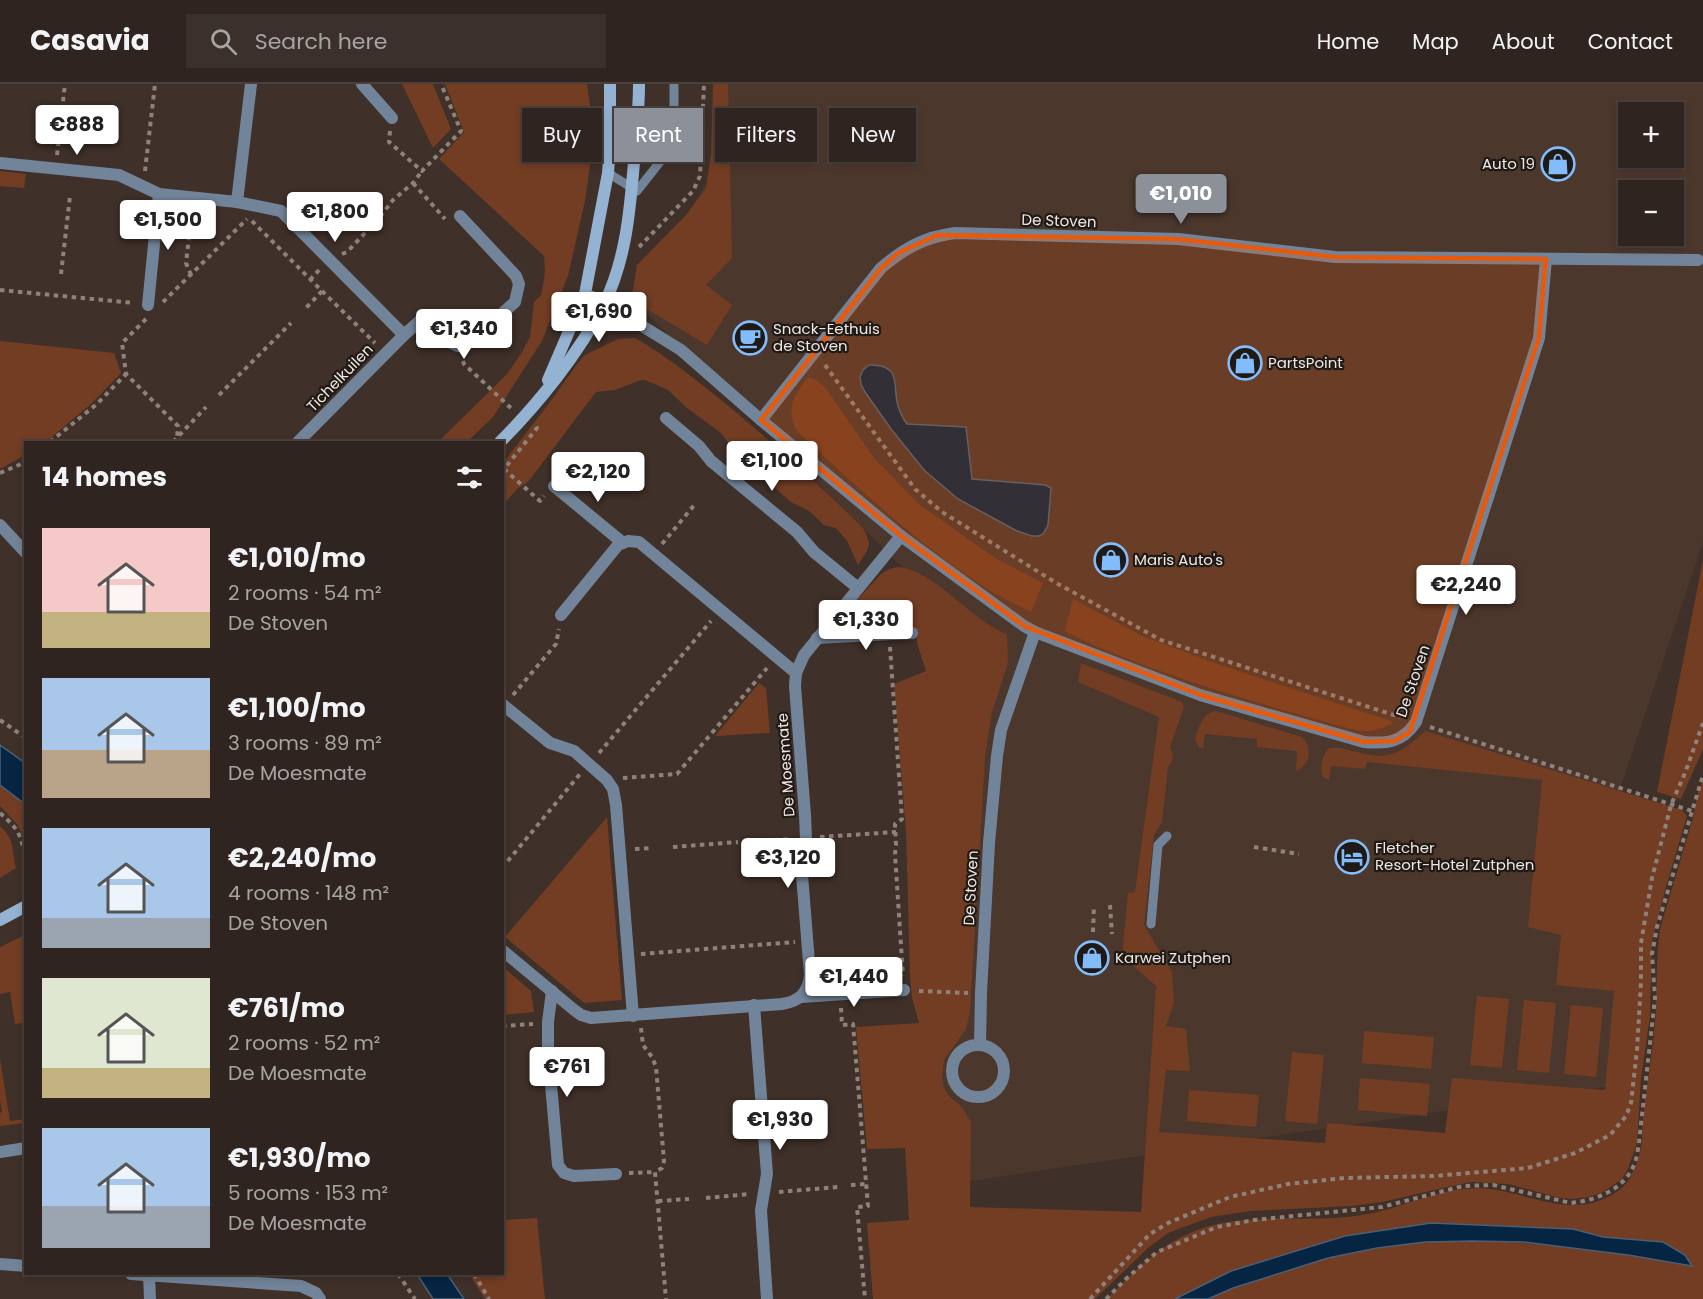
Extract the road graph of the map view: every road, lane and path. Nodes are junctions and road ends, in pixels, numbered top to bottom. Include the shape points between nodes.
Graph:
1 (65, 84) edge
2 (155, 84) edge
3 (251, 84) edge
4 (362, 84) edge
5 (441, 84) edge
6 (610, 84) edge
7 (639, 84) edge
8 (674, 84) edge
9 (704, 84) edge
10 (392, 118) joint
11 (0, 163) edge
12 (56, 169) junction
13 (422, 171) junction
14 (608, 173) junction
15 (413, 183) junction
16 (144, 186) junction
17 (632, 188) junction
18 (159, 194) junction
19 (70, 196) dead end
20 (194, 198) junction
21 (237, 202) junction
22 (460, 216) joint
23 (248, 218) junction
24 (330, 259) junction
25 (1546, 259) junction
26 (1698, 260) dead end
27 (618, 269) junction
28 (62, 274) dead end
29 (191, 274) junction
30 (310, 280) junction
31 (0, 290) edge
32 (322, 291) junction
33 (585, 294) junction
34 (605, 303) junction
35 (153, 305) junction
36 (304, 310) dead end
37 (291, 323) dead end
38 (404, 334) junction
39 (815, 351) junction
40 (385, 353) junction
41 (126, 374) junction
42 (542, 394) junction
43 (219, 395) dead end
44 (206, 407) dead end
45 (666, 418) dead end
46 (760, 420) junction
47 (177, 438) junction
48 (51, 441) edge
49 (173, 441) edge
50 (181, 441) edge
51 (299, 441) edge
52 (501, 441) edge
53 (24, 463) edge
54 (0, 473) edge
55 (554, 486) dead end
56 (696, 503) dead end
57 (0, 525) edge
58 (901, 536) junction
59 (623, 543) junction
60 (24, 551) edge
61 (654, 554) junction
62 (858, 588) junction
63 (720, 610) junction
64 (561, 615) joint
65 (1035, 632) junction
66 (912, 633) dead end
67 (889, 635) junction
68 (817, 638) junction
69 (776, 657) junction
70 (796, 673) junction
71 (504, 704) edge
72 (504, 706) edge
73 (0, 720) edge
74 (1416, 722) junction
75 (1703, 723) edge
76 (24, 737) edge
77 (589, 764) junction
78 (1703, 775) edge
79 (607, 780) junction
80 (1671, 805) junction
81 (1692, 812) junction
82 (0, 813) edge
83 (896, 832) junction
84 (1167, 836) dead end
85 (806, 838) junction
86 (756, 841) dead end
87 (738, 842) dead end
88 (24, 845) edge
89 (673, 847) dead end
90 (1254, 847) dead end
91 (1299, 854) dead end
92 (504, 866) edge
93 (1094, 905) dead end
94 (1110, 905) dead end
95 (24, 907) edge
96 (0, 920) edge
97 (1151, 924) dead end
98 (1093, 932) dead end
99 (1112, 934) dead end
100 (807, 941) junction
101 (504, 952) edge
102 (628, 955) junction
103 (904, 990) junction
104 (552, 992) junction
105 (981, 993) junction
106 (840, 994) junction
107 (801, 997) junction
108 (754, 1005) junction
109 (636, 1015) junction
110 (548, 1022) junction
111 (504, 1026) edge
112 (980, 1045) junction
113 (24, 1148) edge
114 (0, 1152) edge
115 (655, 1172) junction
116 (616, 1174) joint
117 (866, 1184) junction
118 (851, 1185) dead end
119 (689, 1199) dead end
120 (658, 1201) junction
121 (0, 1264) edge
122 (24, 1266) edge
123 (149, 1275) edge
124 (399, 1275) edge
125 (475, 1275) edge
126 (224, 1277) edge
127 (150, 1299) edge
128 (320, 1299) edge
129 (415, 1299) edge
130 (489, 1299) edge
131 (666, 1299) edge
132 (767, 1299) edge
133 (865, 1299) edge
134 (1090, 1299) edge
135 (1106, 1299) edge

1 - 12 path
2 - 16 path
3 - 21 street
4 - 10 street
5 - 13 path via 461,131
6 - 14 street
7 - 17 street
8 - 17 lane via 674,144 637,191
9 - 27 path via 700,176 693,191
10 - 13 path via 389,142
11 - 12 street
12 - 16 street via 119,175
13 - 15 path
14 - 17 lane
14 - 33 street
15 - 22 path via 451,226
15 - 24 path via 347,252
16 - 18 street
17 - 27 street
18 - 20 street
18 - 35 street
19 - 28 path
20 - 21 street
20 - 29 path via 186,263
21 - 23 path
21 - 24 street via 281,211
22 - 38 street, Tichelkuilen via 516,276 519,284 515,302 469,343 458,346 447,341 423,318
23 - 29 path
23 - 30 path
24 - 30 path
24 - 38 street
25 - 26 street, De Stoven
25 - 39 street, De Stoven via 1335,257 1178,239 937,235 898,253 881,268
25 - 74 street, De Stoven via 1539,338
27 - 34 street
29 - 35 path
30 - 32 path
31 - 35 path
32 - 36 path
32 - 40 path
33 - 34 street, De Stoven
33 - 42 street
34 - 42 street via 578,349
34 - 46 street, De Stoven via 681,350
35 - 41 path via 122,343
37 - 43 path
38 - 40 street, Tichelkuilen
39 - 46 street, De Stoven
39 - 74 path via 915,489 942,512 1058,584 1161,640
40 - 51 street, Tichelkuilen
41 - 47 path via 178,426
41 - 48 path
42 - 52 street
44 - 47 path
45 - 62 street
46 - 58 street, De Stoven
47 - 49 path
47 - 50 path
53 - 54 path
55 - 59 street
56 - 61 path
57 - 60 street
58 - 62 street, De Moesmate
58 - 65 street, De Stoven
59 - 61 street via 639,542
59 - 64 street
61 - 63 street
62 - 68 street, De Moesmate
63 - 69 street
63 - 77 path
64 - 71 path via 556,644
65 - 74 street, De Stoven via 1200,695 1364,742 1395,741 1410,732
65 - 105 street, De Stoven via 1001,730 997,756 988,843
66 - 67 street
67 - 68 street
67 - 83 path via 902,819 895,824
68 - 70 street, De Moesmate
69 - 70 street
69 - 79 path via 677,774
70 - 85 street, De Moesmate
72 - 77 street via 550,743 574,751
73 - 76 path
74 - 80 path
75 - 80 path
77 - 79 street
77 - 92 path
78 - 81 path
79 - 102 street via 616,805
80 - 81 path
80 - 134 path via 1652,878 1641,943 1631,1103 1610,1135 1575,1154 1528,1168 1326,1180 1230,1197 1150,1234
81 - 135 path via 1657,927 1652,954 1655,998 1640,1142 1634,1165 1623,1183 1605,1194 1571,1203 1493,1185 1463,1186 1382,1207 1217,1227 1157,1252
82 - 88 path via 10,821
83 - 85 path
83 - 103 path
84 - 97 lane via 1158,845
85 - 86 path
85 - 100 street, De Moesmate via 801,862
87 - 89 path
90 - 91 path
93 - 98 path
94 - 99 path
95 - 96 street
100 - 102 path
100 - 107 street, De Moesmate via 809,983
101 - 104 street
102 - 109 street
103 - 105 path
103 - 106 street
104 - 109 street via 586,1017
104 - 110 street
105 - 112 street, De Stoven
106 - 107 street
106 - 117 path via 842,1025 853,1024
107 - 108 street via 791,1002
108 - 109 street
108 - 132 street via 767,1174 761,1210
109 - 115 path via 642,1040 656,1067 664,1161
110 - 111 path
110 - 116 street via 558,1165 564,1173 574,1176
112 - 112 street via 998,1054 1005,1073 997,1090 975,1097 960,1090 952,1074 961,1051
113 - 114 street
115 - 116 path
115 - 120 path
117 - 118 path
117 - 133 path via 868,1206 857,1207
119 - 120 path
120 - 131 path
121 - 122 street
123 - 126 street
123 - 127 street
124 - 129 path
125 - 130 path
126 - 128 street via 301,1286

